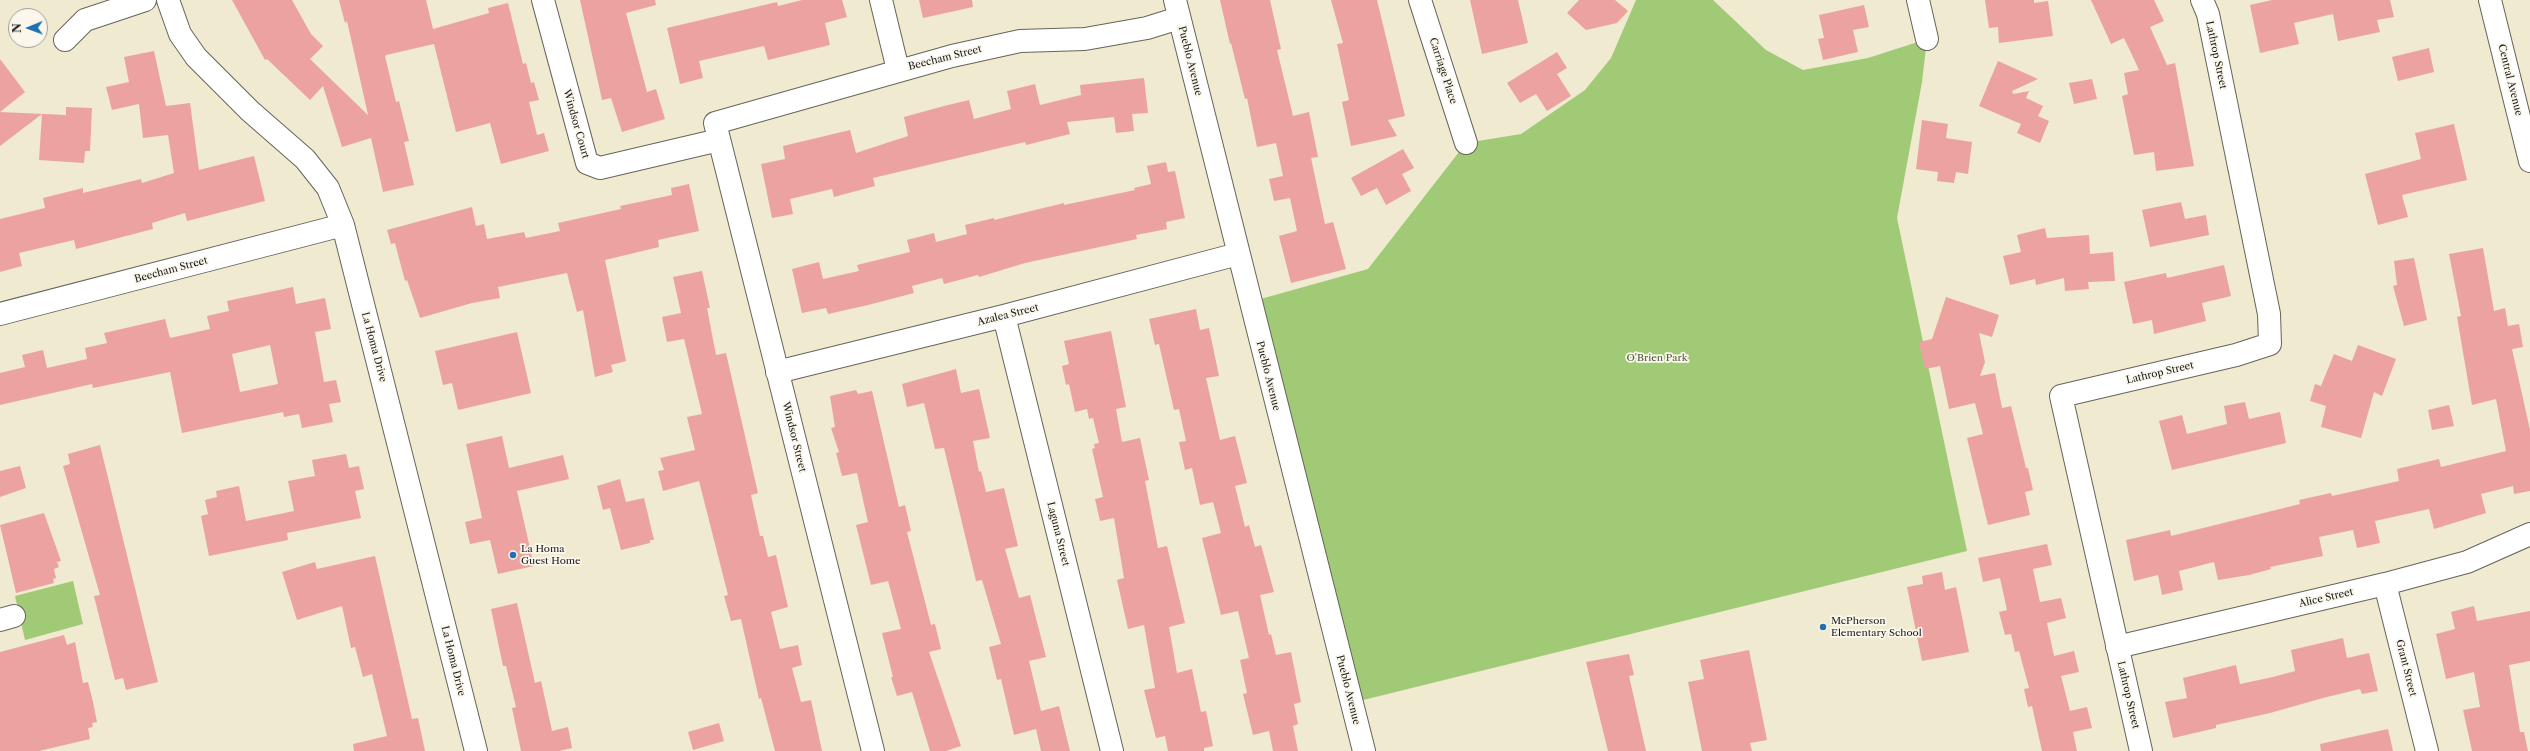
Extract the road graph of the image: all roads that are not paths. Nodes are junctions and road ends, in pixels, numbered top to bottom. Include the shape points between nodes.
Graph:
1 (145, 0) edge
2 (168, 0) edge
3 (543, 0) edge
4 (881, 0) edge
5 (1420, 0) edge
6 (1918, 0) edge
7 (2202, 0) edge
8 (2490, 0) edge
9 (1177, 9) edge
10 (1926, 39) dead end
11 (65, 40) dead end
12 (898, 70) junction
13 (717, 131) junction
14 (1466, 143) dead end
15 (2530, 161) edge
16 (342, 225) junction
17 (1238, 254) junction
18 (0, 314) edge
19 (1004, 316) junction
20 (777, 372) junction
21 (2530, 534) edge
22 (2385, 584) junction
23 (2117, 647) junction
24 (476, 751) edge
25 (873, 751) edge
26 (1112, 751) edge
27 (1364, 751) edge
28 (2141, 751) edge
29 (2428, 751) edge

1 - 11 street via 85,20
2 - 16 street, La Homa Drive via 180,34 196,57 250,111 305,159 328,188
3 - 13 street, Windsor Court via 587,163 600,168
4 - 12 street
5 - 14 street, Carriage Place
6 - 10 street
7 - 23 street, Lathrop Street via 2208,14 2269,314 2270,344 2236,355 2061,396
8 - 15 street, Central Avenue
9 - 12 street, Beecham Street via 1147,28 1085,39 1020,41
9 - 17 street, Pueblo Avenue
12 - 13 street, Beecham Street
13 - 20 street, Windsor Street
16 - 18 street, Beecham Street
16 - 24 street, La Homa Drive
17 - 19 street, Azalea Street
17 - 27 street, Pueblo Avenue
19 - 20 street, Azalea Street
19 - 26 street, Laguna Street
20 - 25 street, Windsor Street
21 - 22 street, Alice Street via 2467,562
22 - 23 street, Alice Street
22 - 29 street, Grant Street
23 - 28 street, Lathrop Street

